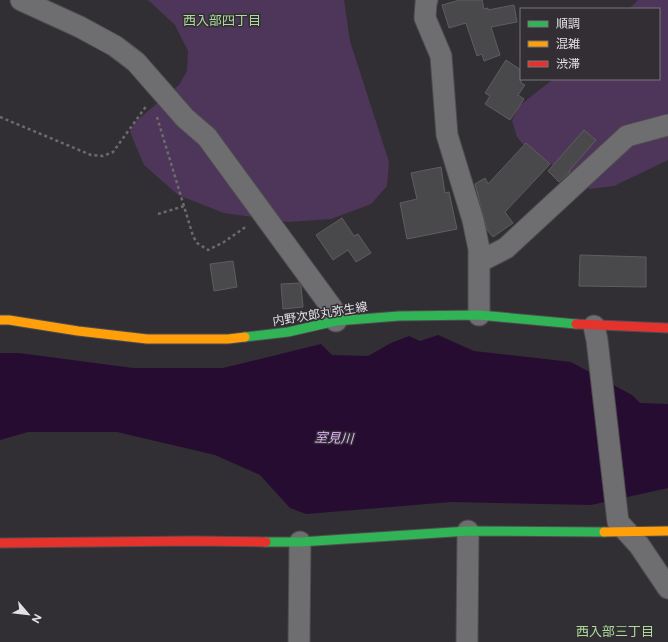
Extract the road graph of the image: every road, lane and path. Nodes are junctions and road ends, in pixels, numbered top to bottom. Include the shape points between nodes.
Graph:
1 (21, 0) edge
2 (427, 0) edge
3 (155, 94) junction
4 (0, 117) edge
5 (668, 125) edge
6 (184, 206) junction
7 (158, 214) dead end
8 (264, 214) junction
9 (480, 262) junction
10 (479, 315) junction
11 (0, 320) edge
12 (336, 321) junction
13 (668, 328) edge
14 (595, 333) junction
15 (623, 527) junction
16 (468, 531) junction
17 (668, 531) edge
18 (300, 542) junction
19 (0, 543) edge
20 (668, 588) edge
21 (299, 642) edge
22 (467, 642) edge

1 - 3 street via 115,46 136,62
2 - 9 street via 425,18 441,56 447,135 473,220
3 - 4 path via 113,152 103,156 91,155
3 - 6 path
3 - 8 street via 207,137
5 - 9 street via 627,136 506,248
6 - 7 path
6 - 8 path via 193,236 197,243 208,250
8 - 12 street via 332,308
9 - 10 street
10 - 12 main road, 内野次郎丸弥生線 via 399,316
10 - 14 main road, 内野次郎丸弥生線
11 - 12 main road, 内野次郎丸弥生線 via 146,339 228,338 288,332
13 - 14 main road, 内野次郎丸弥生線
14 - 15 street
15 - 16 main road
15 - 17 main road
15 - 20 street via 639,545
16 - 18 main road
16 - 22 street
18 - 19 main road
18 - 21 street

